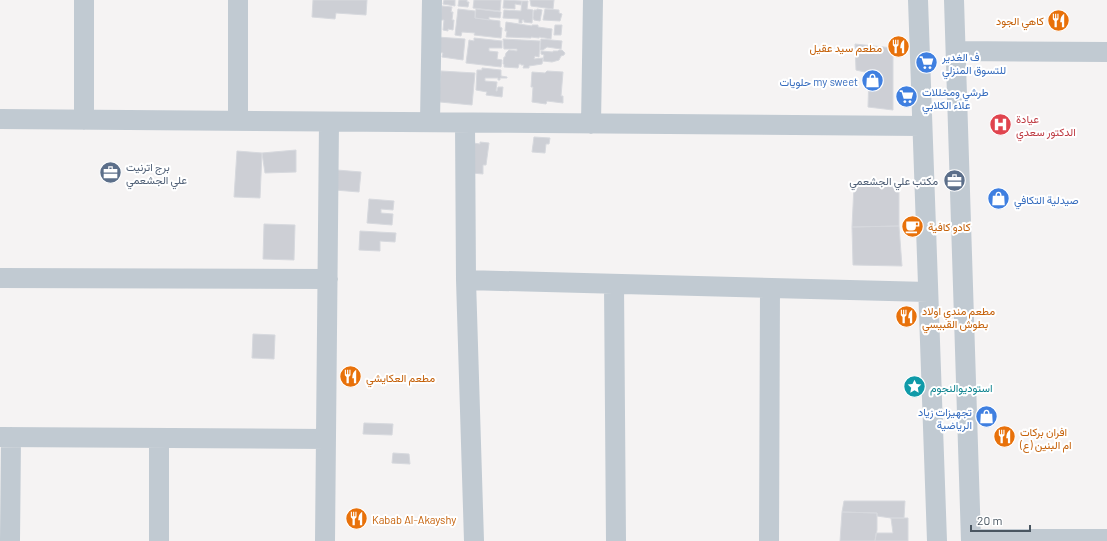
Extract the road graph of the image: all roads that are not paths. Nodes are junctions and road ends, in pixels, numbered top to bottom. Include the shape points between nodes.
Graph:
1 (84, 0) edge
2 (238, 0) edge
3 (432, 0) edge
4 (593, 0) edge
5 (918, 0) edge
6 (954, 0) edge
7 (956, 51) junction
8 (1107, 52) edge
9 (0, 119) edge
10 (84, 120) junction
11 (238, 121) junction
12 (328, 122) junction
13 (430, 122) junction
14 (465, 123) junction
15 (591, 124) junction
16 (922, 126) junction
17 (0, 278) edge
18 (328, 279) junction
19 (466, 280) junction
20 (614, 284) junction
21 (770, 288) junction
22 (928, 292) junction
23 (5, 437) edge
24 (160, 438) junction
25 (326, 438) junction
26 (1107, 539) edge
27 (971, 540) edge
28 (10, 541) edge
29 (159, 541) edge
30 (326, 541) edge
31 (474, 541) edge
32 (616, 541) edge
33 (769, 541) edge
34 (936, 541) edge

1 - 10 street
2 - 11 street
3 - 13 street
4 - 15 street
5 - 16 street
6 - 7 street
7 - 8 street
7 - 27 street
9 - 10 street
10 - 11 street
11 - 12 street
12 - 13 street
12 - 18 street
13 - 14 street
14 - 15 street
14 - 19 street
15 - 16 street
16 - 22 street
17 - 18 street
18 - 25 street
19 - 20 street
19 - 31 street
20 - 21 street
20 - 32 street
21 - 22 street
21 - 33 street
22 - 34 street
23 - 24 street
23 - 28 street
24 - 25 street
24 - 29 street
25 - 30 street
26 - 27 street

